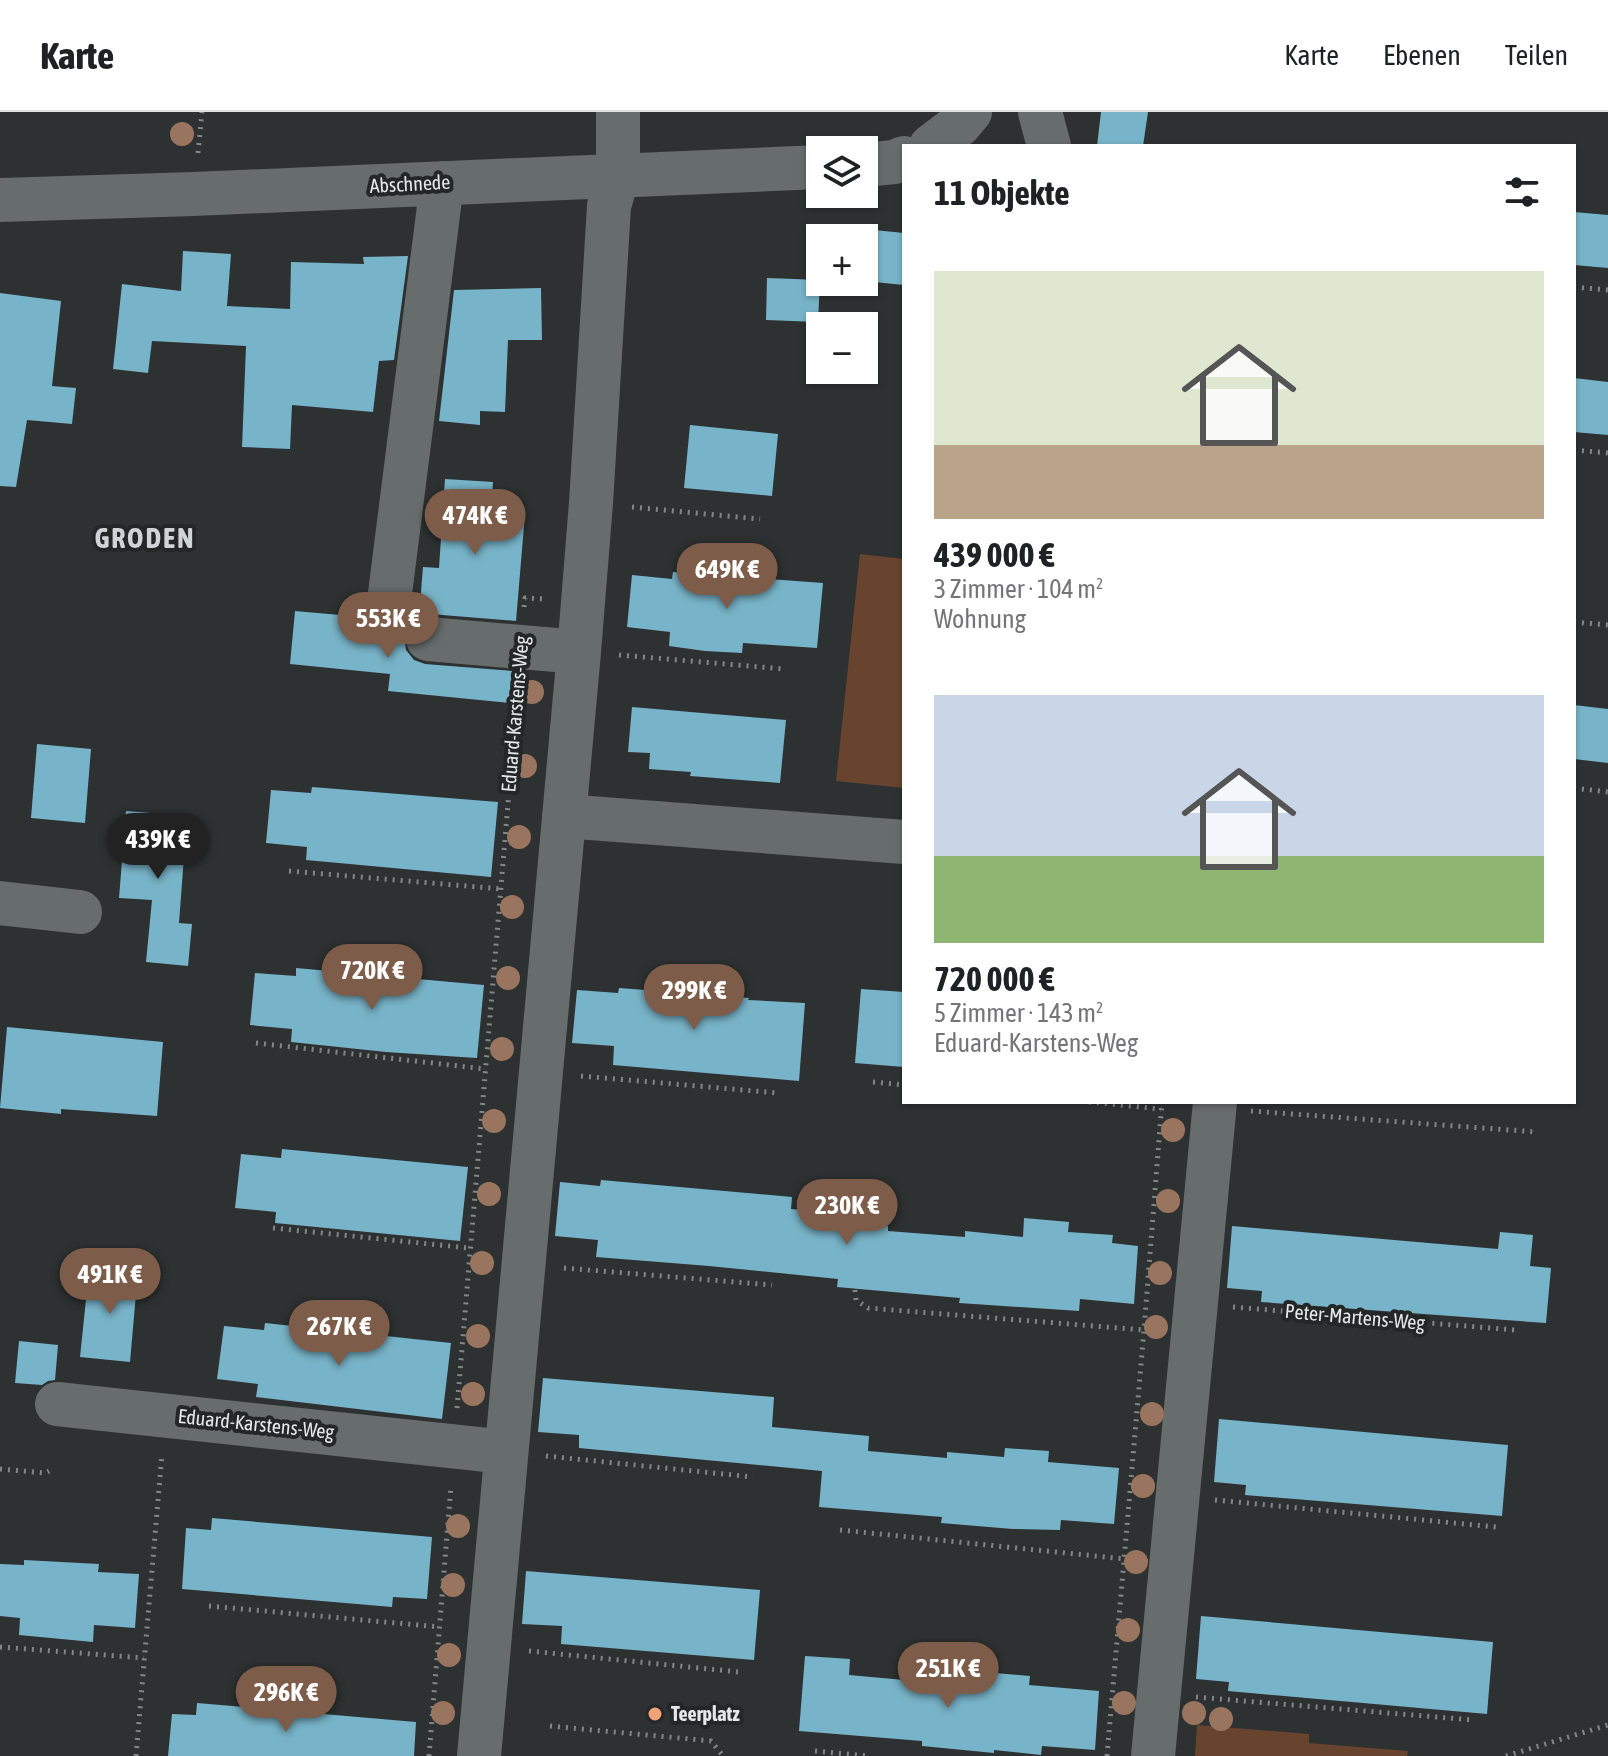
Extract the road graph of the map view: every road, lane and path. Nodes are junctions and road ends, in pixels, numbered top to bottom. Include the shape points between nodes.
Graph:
1 (618, 112) edge
2 (970, 112) edge
3 (1040, 112) edge
4 (934, 144) edge
5 (1048, 144) edge
6 (902, 159) edge
7 (878, 164) edge
8 (806, 168) edge
9 (618, 175) junction
10 (442, 183) junction
11 (0, 200) edge
12 (1576, 287) edge
13 (1608, 290) edge
14 (1576, 450) edge
15 (1608, 453) edge
16 (591, 503) junction
17 (760, 519) dead end
18 (583, 601) junction
19 (387, 617) dead end
20 (1576, 622) edge
21 (1608, 625) edge
22 (428, 639) dead end
23 (521, 647) junction
24 (579, 652) junction
25 (784, 669) dead end
26 (1576, 788) edge
27 (1608, 792) edge
28 (564, 816) junction
29 (902, 842) edge
30 (289, 871) dead end
31 (502, 889) junction
32 (0, 903) edge
33 (80, 912) dead end
34 (256, 1043) dead end
35 (485, 1069) junction
36 (540, 1073) junction
37 (873, 1082) dead end
38 (902, 1085) edge
39 (778, 1093) dead end
40 (1138, 1104) edge
41 (1162, 1105) edge
42 (1215, 1105) edge
43 (1537, 1132) dead end
44 (273, 1228) dead end
45 (469, 1248) junction
46 (523, 1265) junction
47 (772, 1285) dead end
48 (855, 1290) dead end
49 (1196, 1304) junction
50 (1144, 1330) junction
51 (1515, 1330) dead end
52 (57, 1404) dead end
53 (163, 1443) dead end
54 (455, 1446) junction
55 (506, 1452) junction
56 (0, 1469) edge
57 (49, 1471) dead end
58 (753, 1477) dead end
59 (1178, 1497) junction
60 (1496, 1527) dead end
61 (840, 1530) dead end
62 (1125, 1559) junction
63 (209, 1606) dead end
64 (440, 1627) junction
65 (0, 1647) edge
66 (488, 1647) junction
67 (144, 1658) junction
68 (739, 1672) dead end
69 (1159, 1694) junction
70 (1473, 1720) dead end
71 (1608, 1725) edge
72 (550, 1726) dead end
73 (815, 1751) dead end
74 (136, 1756) edge
75 (429, 1756) edge
76 (479, 1756) edge
77 (723, 1756) edge
78 (869, 1756) edge
79 (1107, 1756) edge
80 (1153, 1756) edge
81 (1506, 1756) edge

1 - 9 street
2 - 4 street
3 - 5 street
6 - 7 street
8 - 9 street, Abschnede
9 - 10 street, Abschnede
9 - 16 street via 609,206
10 - 11 street, Abschnede
10 - 19 street
12 - 13 path
14 - 15 path
16 - 17 path
16 - 18 street
18 - 23 path, Eduard-Karstens-Weg via 525,598
18 - 24 street
20 - 21 path
22 - 23 street
23 - 24 street
23 - 31 path, Eduard-Karstens-Weg
24 - 25 path
24 - 28 street
26 - 27 path
28 - 29 street
28 - 36 street
30 - 31 path
31 - 35 path, Eduard-Karstens-Weg
32 - 33 street
34 - 35 path
35 - 45 path, Eduard-Karstens-Weg
36 - 39 path
36 - 46 street
37 - 38 path
40 - 41 path
41 - 50 path
42 - 43 path
42 - 49 street
44 - 45 path
45 - 54 path, Eduard-Karstens-Weg
46 - 47 path
46 - 55 street
48 - 50 path via 856,1300 868,1308
49 - 51 path, Peter-Martens-Weg
49 - 59 street
50 - 62 path
52 - 54 street, Eduard-Karstens-Weg
53 - 67 path
54 - 55 street, Eduard-Karstens-Weg
54 - 64 path, Eduard-Karstens-Weg
55 - 58 path
55 - 66 street
56 - 57 path
59 - 60 path
59 - 69 street
61 - 62 path
62 - 79 path
63 - 64 path
64 - 75 path, Eduard-Karstens-Weg
65 - 67 path
66 - 68 path
66 - 76 street
67 - 74 path
69 - 70 path
69 - 80 street
71 - 81 path
72 - 77 path via 711,1741
73 - 78 path

